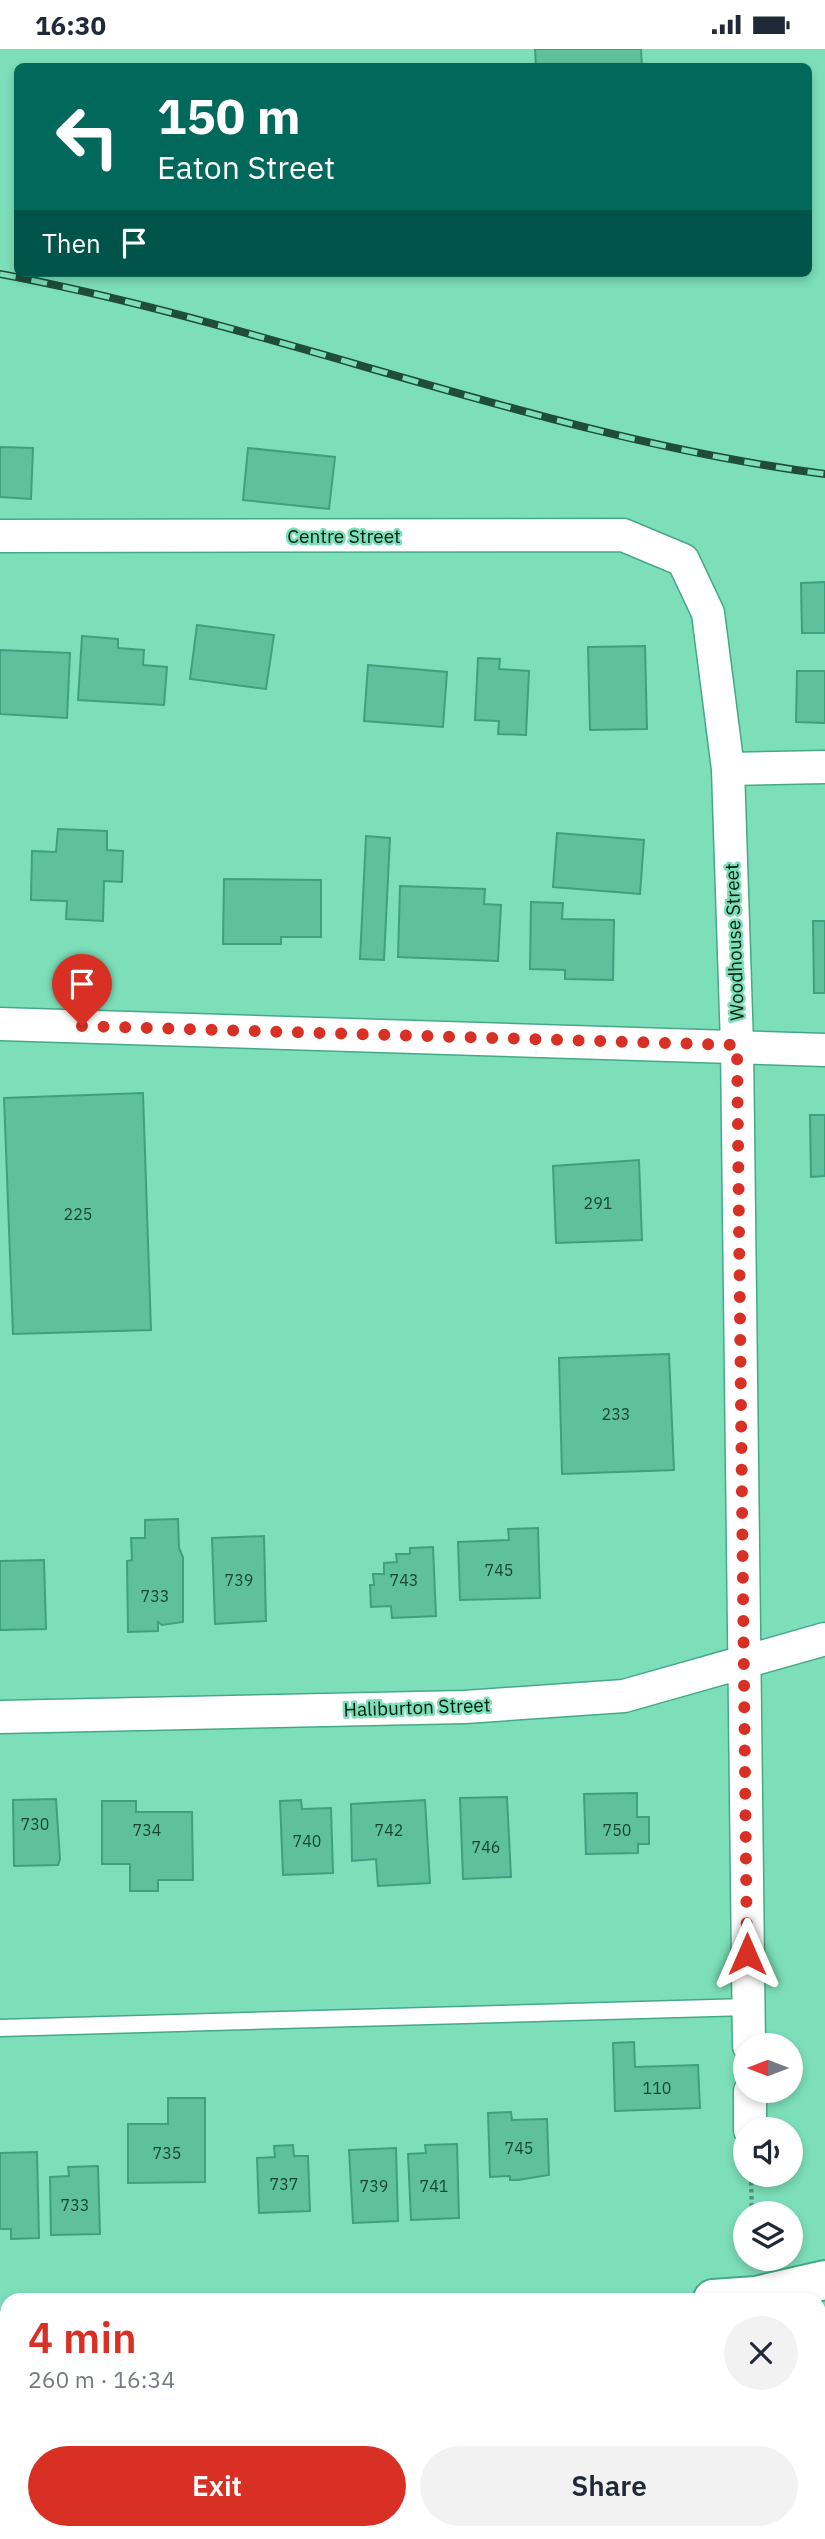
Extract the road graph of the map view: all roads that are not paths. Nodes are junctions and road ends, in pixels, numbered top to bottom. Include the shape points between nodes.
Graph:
1 (0, 536) edge
2 (683, 560) joint
3 (825, 767) edge
4 (729, 769) junction
5 (0, 1024) edge
6 (737, 1045) junction
7 (825, 1050) edge
8 (825, 1639) edge
9 (745, 1662) junction
10 (0, 1717) edge
11 (748, 2007) junction
12 (0, 2028) edge
13 (749, 2033) edge
14 (825, 2280) edge
15 (769, 2293) edge

1 - 2 street, Centre Street via 623,535
2 - 4 street, Woodhouse Street via 708,613
3 - 4 street
4 - 6 street, Woodhouse Street
5 - 6 street
6 - 7 street
6 - 9 street, Woodhouse Street
8 - 9 street, Haliburton Street
9 - 10 street, Haliburton Street via 624,1696 465,1707
9 - 11 street, Woodhouse Street
11 - 12 lane
11 - 13 street, Woodhouse Street
14 - 15 highway

